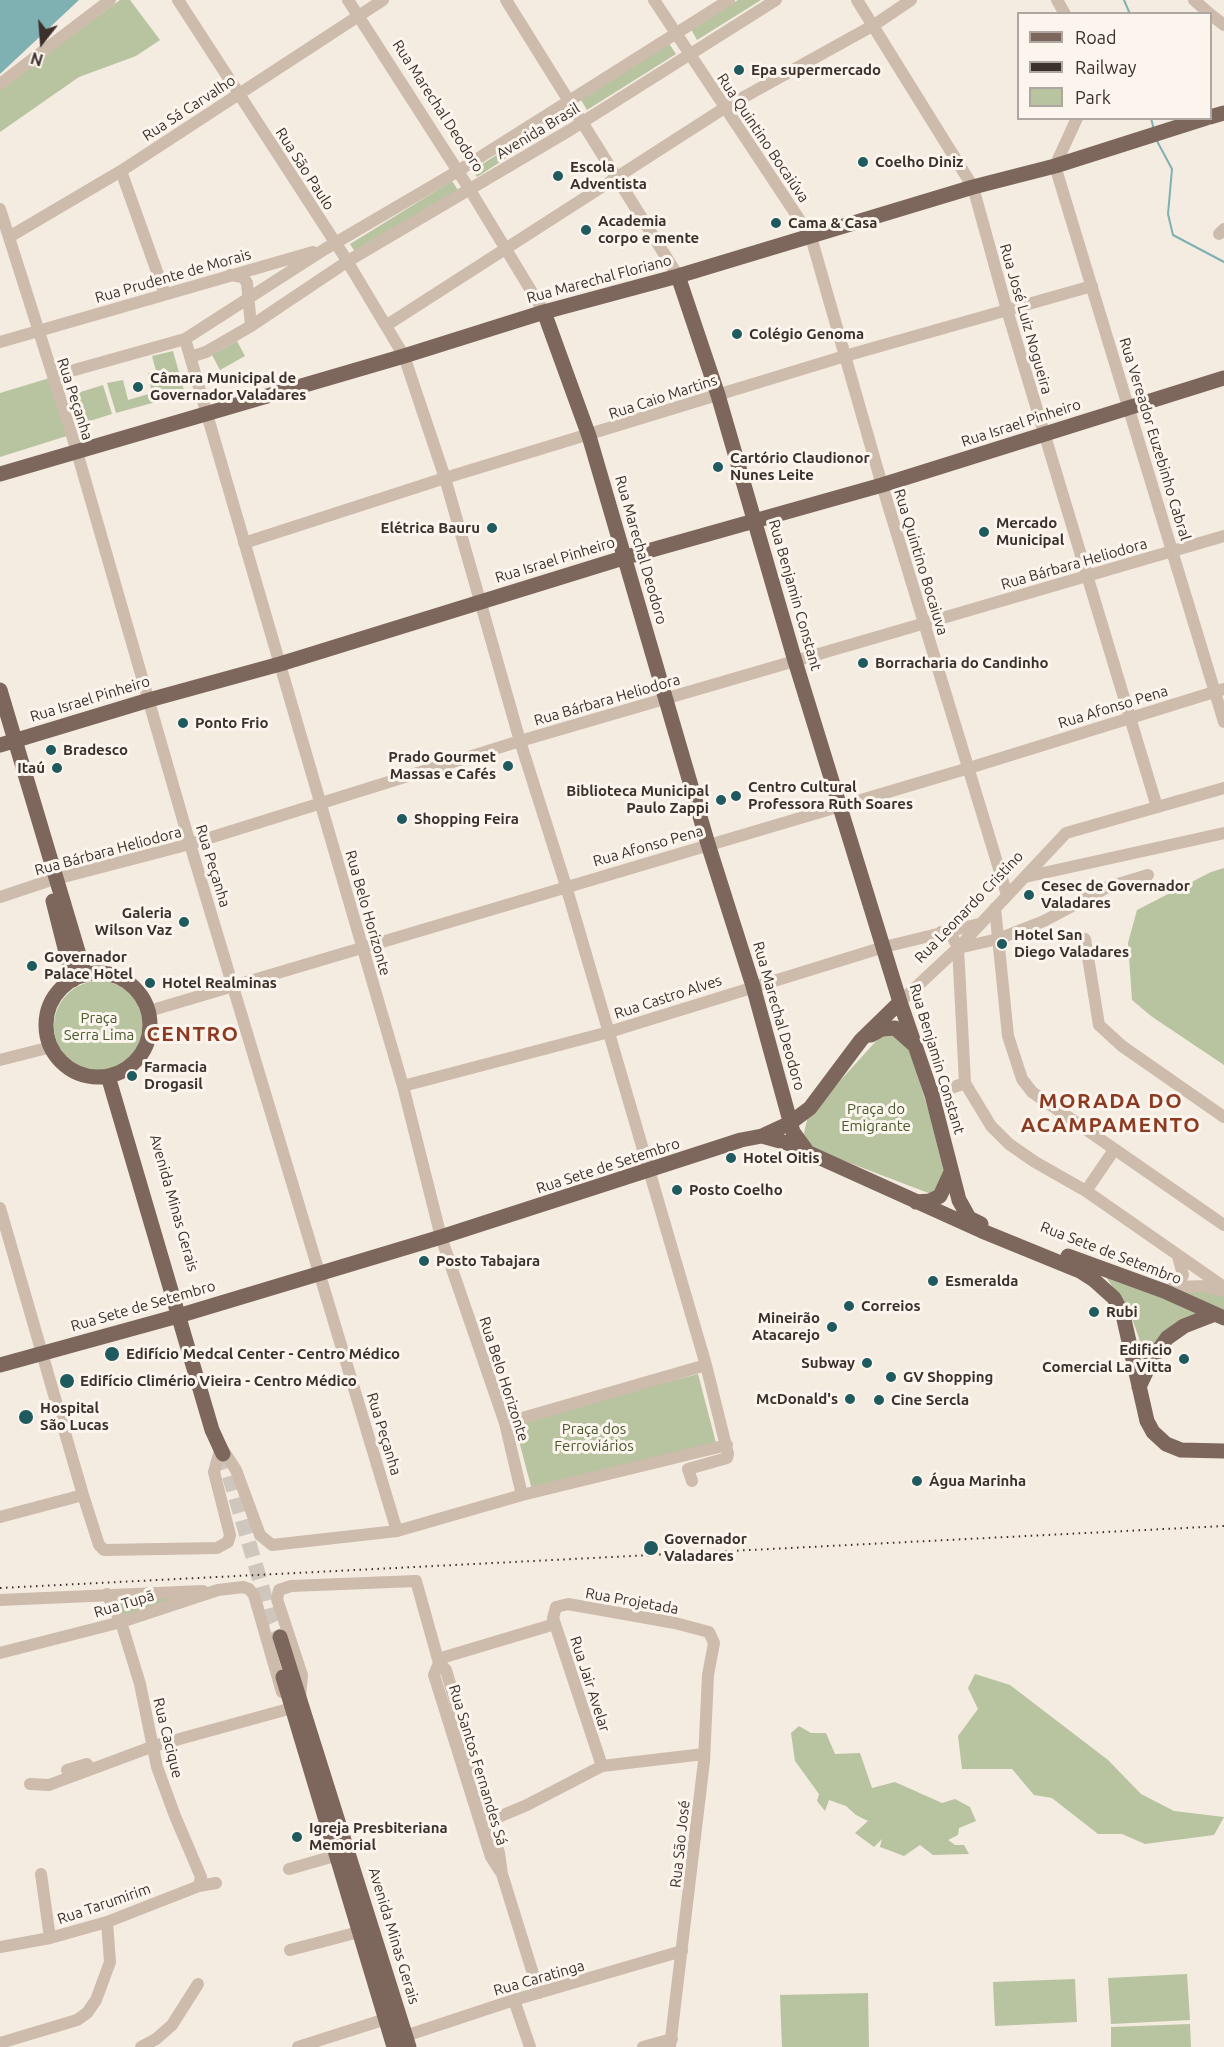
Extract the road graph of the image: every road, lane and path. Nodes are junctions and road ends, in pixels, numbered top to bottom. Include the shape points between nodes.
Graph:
1 (110, 0) edge
2 (178, 0) edge
3 (348, 0) edge
4 (383, 0) edge
5 (506, 0) edge
6 (654, 0) edge
7 (729, 0) edge
8 (776, 0) edge
9 (857, 0) edge
10 (911, 0) edge
11 (1194, 0) edge
12 (1208, 12) edge
13 (358, 15) junction
14 (1212, 16) edge
15 (874, 25) junction
16 (1224, 25) edge
17 (676, 33) junction
18 (690, 55) junction
19 (0, 84) edge
20 (238, 93) junction
21 (568, 100) junction
22 (726, 108) junction
23 (1076, 120) edge
24 (1202, 120) edge
25 (582, 123) junction
26 (1055, 166) junction
27 (121, 171) junction
28 (458, 171) junction
29 (617, 179) junction
30 (973, 187) junction
31 (470, 190) junction
32 (0, 209) edge
33 (9, 237) junction
34 (811, 237) junction
35 (330, 246) junction
36 (505, 250) junction
37 (348, 259) junction
38 (225, 276) junction
39 (678, 276) junction
40 (1092, 286) junction
41 (165, 294) junction
42 (250, 298) junction
43 (1007, 310) junction
44 (544, 312) junction
45 (387, 324) junction
46 (251, 326) junction
47 (37, 331) junction
48 (185, 339) junction
49 (0, 342) edge
50 (404, 356) junction
51 (845, 356) junction
52 (190, 357) junction
53 (53, 376) junction
54 (1224, 378) edge
55 (718, 395) junction
56 (1129, 406) junction
57 (206, 410) junction
58 (589, 436) junction
59 (1045, 436) junction
60 (75, 448) junction
61 (0, 467) edge
62 (0, 474) edge
63 (445, 478) junction
64 (882, 485) junction
65 (754, 519) junction
66 (1224, 536) edge
67 (244, 543) junction
68 (1174, 551) junction
69 (623, 558) junction
70 (1087, 576) junction
71 (479, 602) junction
72 (924, 624) junction
73 (795, 661) junction
74 (280, 664) junction
75 (0, 690) edge
76 (1220, 690) edge
77 (666, 699) junction
78 (149, 700) junction
79 (0, 716) edge
80 (1130, 717) junction
81 (1224, 722) edge
82 (520, 741) junction
83 (8, 743) edge
84 (969, 768) junction
85 (1224, 788) edge
86 (320, 802) junction
87 (840, 804) junction
88 (1157, 807) junction
89 (1224, 833) edge
90 (190, 844) junction
91 (708, 844) junction
92 (1149, 875) dead end
93 (1025, 877) junction
94 (52, 880) junction
95 (566, 886) junction
96 (1007, 895) junction
97 (0, 897) edge
98 (995, 908) junction
99 (979, 924) junction
100 (941, 932) junction
101 (998, 939) junction
102 (1085, 939) dead end
103 (884, 946) junction
104 (363, 947) junction
105 (958, 948) junction
106 (79, 977) junction
107 (753, 986) junction
108 (235, 987) junction
109 (900, 1002) junction
110 (149, 1011) junction
111 (609, 1032) junction
112 (861, 1040) junction
113 (51, 1047) junction
114 (920, 1055) junction
115 (0, 1060) edge
116 (113, 1075) junction
117 (965, 1083) junction
118 (403, 1086) junction
119 (932, 1095) junction
120 (1224, 1117) edge
121 (790, 1123) junction
122 (762, 1136) junction
123 (1114, 1150) junction
124 (812, 1156) junction
125 (650, 1172) junction
126 (951, 1172) junction
127 (1086, 1191) junction
128 (914, 1202) junction
129 (0, 1208) edge
130 (984, 1225) joint
131 (1224, 1225) edge
132 (441, 1237) junction
133 (1177, 1254) junction
134 (320, 1272) junction
135 (1224, 1287) edge
136 (1170, 1289) junction
137 (1224, 1292) edge
138 (183, 1314) junction
139 (1219, 1316) edge
140 (42, 1352) junction
141 (0, 1365) edge
142 (706, 1365) junction
143 (1139, 1388) junction
144 (505, 1423) junction
145 (222, 1451) junction
146 (727, 1451) junction
147 (1224, 1451) edge
148 (692, 1481) dead end
149 (82, 1495) junction
150 (522, 1495) junction
151 (0, 1517) edge
152 (397, 1531) junction
153 (416, 1581) joint
154 (218, 1590) junction
155 (107, 1594) junction
156 (254, 1595) joint
157 (0, 1600) edge
158 (121, 1622) junction
159 (555, 1624) junction
160 (277, 1638) tunnel mouth
161 (714, 1643) joint
162 (0, 1653) edge
163 (438, 1661) junction
164 (294, 1702) junction
165 (148, 1748) junction
166 (704, 1754) junction
167 (602, 1766) junction
168 (67, 1770) dead end
169 (30, 1784) dead end
170 (489, 1821) junction
171 (342, 1854) junction
172 (289, 1869) dead end
173 (41, 1874) dead end
174 (502, 1874) junction
175 (216, 1883) dead end
176 (199, 1886) junction
177 (107, 1922) junction
178 (359, 1932) junction
179 (50, 1938) junction
180 (0, 1947) edge
181 (290, 1950) dead end
182 (682, 1951) junction
183 (198, 1984) dead end
184 (539, 1994) junction
185 (514, 2000) junction
186 (386, 2019) junction
187 (400, 2042) edge
188 (0, 2043) edge
189 (671, 2043) edge
190 (141, 2047) edge
191 (298, 2047) edge
192 (530, 2047) edge
193 (643, 2047) edge

1 - 19 street
2 - 20 street, Rua São Paulo
3 - 13 street, Rua Marechal Deodoro
4 - 13 street, Rua Sá Carvalho
5 - 21 street, Rua Benjamin Constant
6 - 17 street
7 - 17 street
8 - 18 street, Avenida Brasil
9 - 15 street, Rua José Luiz Nogueira
10 - 15 street
11 - 12 street
13 - 20 street, Rua Sá Carvalho
13 - 28 street, Rua Marechal Deodoro
14 - 16 street
15 - 22 street
15 - 30 street, Rua José Luiz Nogueira
17 - 18 street, Rua Quintino Bocaiúva
17 - 21 street
18 - 22 street, Rua Quintino Bocaiúva
18 - 25 street, Avenida Brasil
20 - 27 street, Rua Sá Carvalho
20 - 35 street, Rua São Paulo
21 - 25 street, Rua Benjamin Constant
21 - 28 street
22 - 29 street
22 - 34 street, Rua Quintino Bocaiúva
23 - 26 street
24 - 26 main road, Rua Marechal Floriano
25 - 29 street, Rua Benjamin Constant
25 - 31 street, Avenida Brasil
26 - 30 main road, Rua Marechal Floriano
26 - 40 street, Rua Vereador Euzebinho Cabral
27 - 33 street, Rua Sá Carvalho
27 - 41 street
28 - 31 street, Rua Marechal Deodoro
28 - 35 street
29 - 36 street
29 - 39 street, Rua Benjamin Constant
30 - 34 main road, Rua Marechal Floriano
30 - 43 street, Rua José Luiz Nogueira
31 - 36 street, Rua Marechal Deodoro
31 - 37 street, Avenida Brasil
32 - 33 street, Rua Peçanha
33 - 47 street, Rua Peçanha
34 - 39 main road, Rua Marechal Floriano
34 - 51 street, Rua Quintino Bocaiuva
35 - 37 street, Rua São Paulo
35 - 38 street, Rua Prudente de Morais
35 - 42 street
36 - 44 street, Rua Marechal Deodoro
36 - 45 street
37 - 45 street, Rua São Paulo
37 - 46 street, Avenida Brasil
38 - 41 street, Rua Prudente de Morais
38 - 42 street via 243,277
39 - 44 main road, Rua Marechal Floriano
39 - 55 main road, Rua Benjamin Constant
40 - 43 street, Rua Caio Martins
40 - 56 street, Rua Vereador Euzebinho Cabral
41 - 47 street, Rua Prudente de Morais
42 - 46 street
42 - 48 street
43 - 51 street, Rua Caio Martins
43 - 59 street, Rua José Luiz Nogueira
44 - 50 main road, Rua Marechal Floriano
44 - 58 main road, Rua Marechal Deodoro
45 - 50 street, Rua São Paulo
46 - 52 street, Avenida Brasil
47 - 49 street, Rua Prudente de Morais
47 - 53 street, Rua Peçanha
48 - 52 street, Rua Belo Horizonte
48 - 53 street
50 - 57 main road, Rua Marechal Floriano
50 - 63 street, Rua São Paulo
51 - 55 street, Rua Caio Martins
51 - 64 street, Rua Quintino Bocaiuva
52 - 57 street, Rua Belo Horizonte
53 - 60 street, Rua Peçanha
54 - 56 main road, Rua Israel Pinheiro
55 - 58 street, Rua Caio Martins
55 - 65 main road, Rua Benjamin Constant
56 - 59 main road, Rua Israel Pinheiro
56 - 68 street, Rua Vereador Euzebinho Cabral
57 - 60 main road, Rua Marechal Floriano
57 - 67 street, Rua Belo Horizonte
58 - 63 street, Rua Caio Martins
58 - 69 main road, Rua Marechal Deodoro
59 - 64 main road, Rua Israel Pinheiro
59 - 70 street, Rua José Luiz Nogueira
60 - 61 street, Rua Marechal Floriano
60 - 62 main road, Rua Marechal Floriano
60 - 78 street, Rua Peçanha
63 - 67 street, Rua Caio Martins
63 - 71 street, Rua São Paulo
64 - 65 main road, Rua Israel Pinheiro
64 - 72 street, Rua Quintino Bocaiuva
65 - 69 main road, Rua Israel Pinheiro
65 - 73 main road, Rua Benjamin Constant
66 - 68 street, Rua Bárbara Heliodora
67 - 74 street, Rua Belo Horizonte
68 - 70 street, Rua Bárbara Heliodora
68 - 76 street, Rua Vereador Euzebinho Cabral
69 - 71 main road, Rua Israel Pinheiro
69 - 77 main road, Rua Marechal Deodoro
70 - 72 street, Rua Bárbara Heliodora
70 - 80 street, Rua José Luiz Nogueira
71 - 74 main road, Rua Israel Pinheiro
71 - 82 street, Rua São Paulo
72 - 73 street, Rua Bárbara Heliodora
72 - 84 street, Rua Quintino Bocaiuva
73 - 77 street, Rua Bárbara Heliodora
73 - 87 main road, Rua Benjamin Constant
74 - 78 main road, Rua Israel Pinheiro
74 - 86 street, Rua Belo Horizonte
75 - 83 main road
76 - 80 street, Rua Afonso Pena
76 - 81 street, Rua Vereador Euzebinho Cabral
77 - 82 street, Rua Bárbara Heliodora
77 - 91 main road, Rua Marechal Deodoro
78 - 83 main road, Rua Israel Pinheiro
78 - 90 street, Rua Peçanha
79 - 83 main road
80 - 84 street, Rua Afonso Pena
80 - 88 street, Rua José Luiz Nogueira
82 - 86 street, Rua Bárbara Heliodora
82 - 95 street, Rua São Paulo
83 - 94 main road
84 - 87 street, Rua Afonso Pena
84 - 96 street, Rua Quintino Bocaiuva
85 - 88 street, Rua Leonardo Cristino
86 - 90 street, Rua Bárbara Heliodora
86 - 104 street, Rua Belo Horizonte
87 - 91 street, Rua Afonso Pena
87 - 103 main road, Rua Benjamin Constant
88 - 93 street, Rua Leonardo Cristino via 1066,833
89 - 93 street
90 - 94 street, Rua Bárbara Heliodora
90 - 108 street, Rua Peçanha
91 - 95 street, Rua Afonso Pena
91 - 107 main road, Rua Marechal Deodoro
92 - 101 street via 1108,887 1044,921
93 - 96 street, Rua Leonardo Cristino
94 - 97 street, Rua Bárbara Heliodora
94 - 106 main road
95 - 104 street, Rua Afonso Pena
95 - 111 street, Rua São Paulo
96 - 98 street, Rua Leonardo Cristino
98 - 99 street, Rua Leonardo Cristino
98 - 101 street
99 - 100 street, Rua Castro Alves
99 - 105 street, Rua Leonardo Cristino
100 - 103 street, Rua Castro Alves
100 - 105 street via 954,938
101 - 105 street
101 - 123 street via 1008,1036 1022,1080 1032,1092
102 - 120 street via 1100,1025 1122,1046
103 - 107 street, Rua Castro Alves
103 - 109 main road, Rua Benjamin Constant
104 - 108 street, Rua Afonso Pena
104 - 118 street, Rua Belo Horizonte
105 - 109 street, Rua Leonardo Cristino
105 - 117 street
106 - 110 main road via 112,975 124,980 139,993
106 - 113 main road via 60,989 51,1002 46,1032
107 - 111 street, Rua Castro Alves
107 - 121 main road, Rua Marechal Deodoro
108 - 110 street, Rua Afonso Pena
108 - 134 street, Rua Peçanha
109 - 112 main road, Rua Leonardo Cristino
109 - 114 main road, Rua Benjamin Constant
110 - 116 main road via 149,1039 143,1053 134,1064
111 - 118 street, Rua Castro Alves
111 - 125 street, Rua São Paulo
112 - 114 main road via 882,1029 895,1028 913,1042
112 - 121 main road, Rua Leonardo Cristino via 810,1108
113 - 115 street
113 - 116 main road via 60,1061 75,1072 91,1077
114 - 119 main road, Rua Benjamin Constant
116 - 138 main road, Avenida Minas Gerais
117 - 119 street
117 - 127 street via 978,1109 1010,1144
118 - 132 street, Rua Belo Horizonte
119 - 126 main road, Rua Benjamin Constant
121 - 122 main road
121 - 124 main road via 799,1142
122 - 124 main road, Rua Sete de Setembro
122 - 125 main road, Rua Sete de Setembro
123 - 127 street
123 - 131 street
124 - 128 main road, Rua Sete de Setembro
125 - 132 main road, Rua Sete de Setembro
125 - 142 street, Rua São Paulo
126 - 128 main road via 938,1198
126 - 130 main road, Rua Benjamin Constant via 965,1212 971,1220
127 - 133 street
128 - 143 main road, Rua Sete de Setembro via 1080,1271 1103,1287 1123,1315
129 - 140 street
130 - 136 main road, Rua Sete de Setembro
132 - 134 main road, Rua Sete de Setembro
132 - 144 street, Rua Belo Horizonte
133 - 135 street
133 - 136 street via 1182,1279
134 - 138 main road, Rua Sete de Setembro
134 - 152 street, Rua Peçanha
136 - 137 street via 1204,1286
136 - 139 main road, Rua Sete de Setembro
138 - 140 main road, Rua Sete de Setembro
138 - 145 main road, Avenida Minas Gerais via 212,1430
139 - 143 main road via 1184,1326 1167,1338
140 - 141 main road, Rua Sete de Setembro
140 - 149 street
142 - 144 street
142 - 146 street, Rua São Paulo
143 - 147 main road, Rua Sete de Setembro via 1147,1421 1160,1440 1188,1452
144 - 150 street, Rua Belo Horizonte
145 - 149 street via 214,1472 230,1535 228,1542 217,1548 112,1552 101,1548
145 - 152 street, Avenida Minas Gerais via 233,1464 260,1535 272,1545
146 - 148 street via 688,1469
146 - 150 street
149 - 151 street
150 - 152 street
153 - 163 street, Rua Santos Fernandes Sá
153 - 164 street, Avenida Minas Gerais via 283,1587 278,1592 302,1675
154 - 155 street
154 - 156 street, Rua Tupã via 243,1587
154 - 158 street, Rua Tupã
155 - 157 street
155 - 158 street, Rua Cacique
156 - 164 street, Avenida Minas Gerais via 278,1685
158 - 162 street, Rua Tupã
158 - 165 street, Rua Cacique via 140,1684
159 - 161 street, Rua Projetada via 558,1605 568,1604 704,1630 712,1635
159 - 163 street, Rua Jair Avelar
159 - 167 street, Rua Jair Avelar
160 - 164 main road, Avenida Minas Gerais
161 - 166 street, Rua São José via 708,1675
163 - 170 street, Rua Santos Fernandes Sá via 446,1670
163 - 174 street, Rua Santos Fernandes Sá via 434,1675 491,1857
164 - 165 street
164 - 171 main road, Avenida Minas Gerais
165 - 168 street via 131,1749
165 - 169 street via 49,1785
165 - 176 street, Rua Cacique via 201,1877
166 - 167 street
166 - 182 street, Rua São José
167 - 170 street
170 - 174 street, Rua Santos Fernandes Sá via 500,1853
171 - 172 street
171 - 178 main road, Avenida Minas Gerais
171 - 187 main road, Avenida Minas Gerais
173 - 179 street
174 - 184 street, Rua Santos Fernandes Sá
175 - 176 street, Rua Tarumirim
176 - 177 street, Rua Tarumirim
177 - 179 street, Rua Tarumirim
177 - 188 street via 108,1970 87,2013 77,2020
178 - 181 street
178 - 186 main road, Avenida Minas Gerais
179 - 180 street, Rua Tarumirim
182 - 184 street, Rua Caratinga
182 - 189 street, Rua São José
183 - 190 street via 172,2025
184 - 185 street, Rua Caratinga
185 - 187 street, Rua Caratinga
185 - 192 street
186 - 187 main road, Avenida Minas Gerais
186 - 191 street
189 - 193 street

